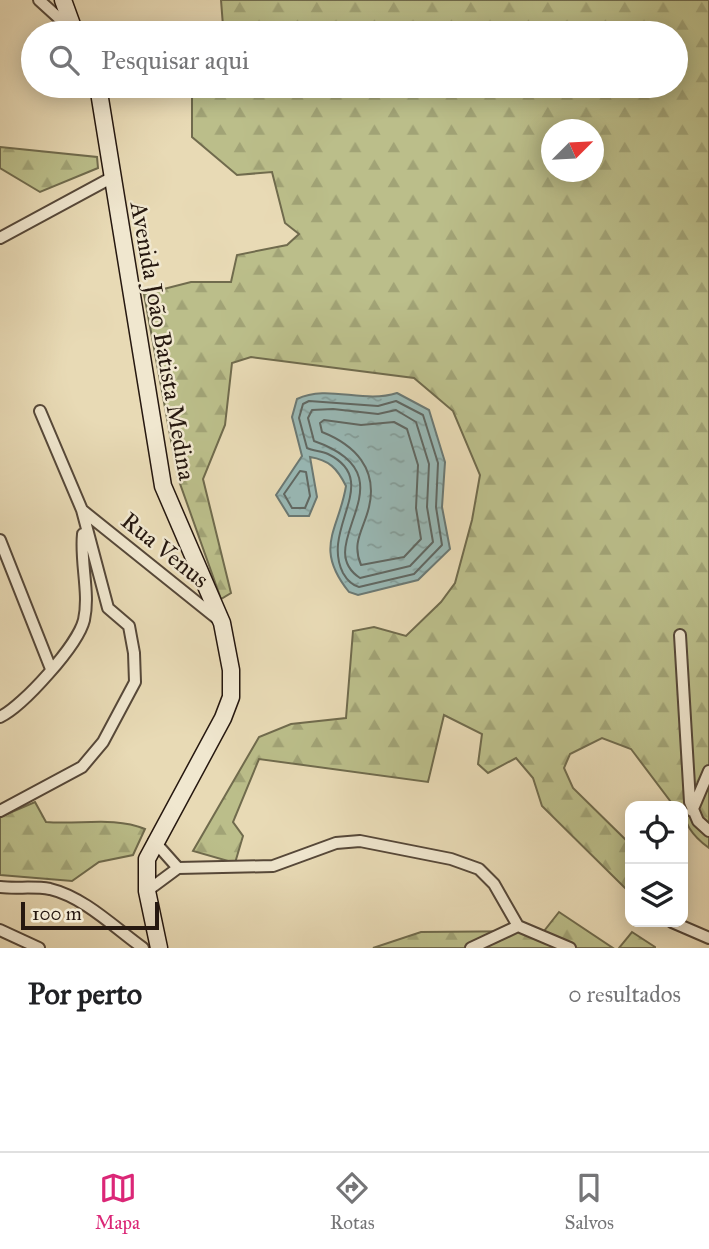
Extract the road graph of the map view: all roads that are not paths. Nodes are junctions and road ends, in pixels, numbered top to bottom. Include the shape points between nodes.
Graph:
1 (39, 0) edge
2 (63, 0) edge
3 (62, 21) edge
4 (71, 21) edge
5 (100, 98) edge
6 (111, 178) junction
7 (0, 238) edge
8 (40, 411) dead end
9 (82, 510) junction
10 (84, 528) junction
11 (0, 540) edge
12 (222, 623) junction
13 (680, 635) dead end
14 (51, 669) junction
15 (0, 717) edge
16 (709, 771) edge
17 (0, 811) edge
18 (692, 811) junction
19 (709, 831) edge
20 (155, 841) junction
21 (178, 868) junction
22 (0, 887) edge
23 (147, 891) junction
24 (518, 926) junction
25 (684, 927) edge
26 (0, 930) edge
27 (709, 938) edge
28 (39, 948) edge
29 (143, 948) edge
30 (159, 948) edge
31 (471, 948) edge
32 (570, 948) edge

1 - 3 street
2 - 4 main road
5 - 6 main road, Avenida João Batista Medina
6 - 7 street
6 - 12 main road, Avenida João Batista Medina via 163,486
8 - 9 street
9 - 10 street
9 - 12 street, Rua Venus
10 - 14 street via 83,622
10 - 17 street via 108,608 129,626 136,673 133,691 103,742 82,767
11 - 14 street
12 - 20 main road, Avenida João Batista Medina via 231,697
13 - 18 street
14 - 15 street via 21,704
16 - 18 street
18 - 19 street
20 - 21 street
20 - 23 main road, Avenida João Batista Medina via 147,859
21 - 23 street
21 - 24 street via 257,869 336,843 377,844 479,869 494,884
22 - 29 street via 59,892
23 - 30 main road, Avenida João Batista Medina
24 - 31 street
24 - 32 street
25 - 27 street
26 - 28 street

